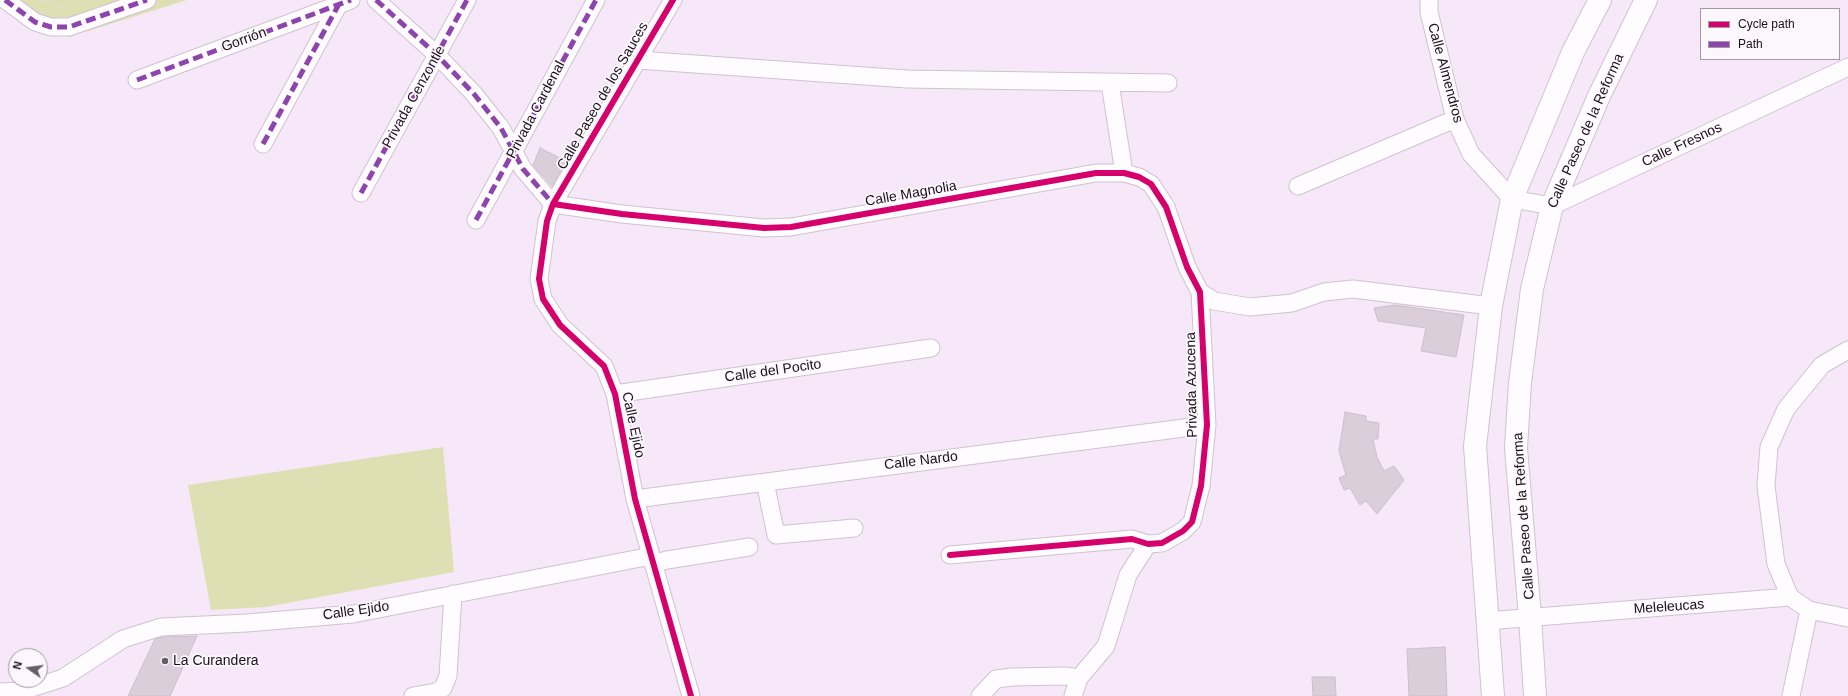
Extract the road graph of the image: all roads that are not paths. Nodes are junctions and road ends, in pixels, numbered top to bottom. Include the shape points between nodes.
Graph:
1 (5, 0) edge
2 (147, 0) edge
3 (376, 0) edge
4 (467, 0) edge
5 (596, 0) edge
6 (673, 0) edge
7 (1429, 0) edge
8 (1600, 0) edge
9 (1646, 0) edge
10 (345, 2) edge
11 (437, 55) junction
12 (638, 60) junction
13 (1848, 67) edge
14 (137, 80) dead end
15 (1110, 83) junction
16 (1168, 83) dead end
17 (1456, 119) junction
18 (264, 144) dead end
19 (513, 152) junction
20 (1124, 173) junction
21 (1298, 186) dead end
22 (361, 193) dead end
23 (1512, 199) junction
24 (553, 204) junction
25 (1552, 206) junction
26 (476, 220) dead end
27 (1200, 292) junction
28 (1491, 306) junction
29 (931, 348) dead end
30 (1848, 350) edge
31 (615, 394) junction
32 (1207, 425) junction
33 (765, 482) junction
34 (635, 499) junction
35 (854, 528) dead end
36 (1148, 544) junction
37 (749, 547) dead end
38 (950, 555) dead end
39 (652, 560) junction
40 (453, 594) junction
41 (1790, 598) junction
42 (1809, 610) junction
43 (1530, 617) junction
44 (1848, 618) edge
45 (1486, 621) junction
46 (1079, 678) junction
47 (0, 692) edge
48 (413, 696) edge
49 (691, 696) edge
50 (980, 696) edge
51 (1073, 696) edge
52 (1493, 696) edge
53 (1535, 696) edge
54 (1791, 696) edge

1 - 2 street via 35,22 51,27 69,27
3 - 11 street
4 - 11 street, Privada Cenzontle
5 - 19 street, Privada Cardenal
6 - 12 street, Calle Paseo de los Sauces
7 - 17 street, Calle Almendros via 1429,12
8 - 23 main road via 1573,52
9 - 25 main road, Calle Paseo de la Reforma via 1599,96
10 - 14 street, Gorrión
10 - 18 street
11 - 19 street via 496,122
11 - 22 street, Privada Cenzontle
12 - 15 street via 908,80
12 - 24 street, Calle Paseo de los Sauces
13 - 25 street, Calle Fresnos
15 - 16 street
15 - 20 street
17 - 21 street
17 - 23 street, Calle Almendros via 1471,154
19 - 24 street via 523,169
19 - 26 street, Privada Cardenal
20 - 24 street, Calle Magnolia via 1096,173 791,227 764,228 680,220
20 - 27 street, Calle Magnolia via 1151,184 1166,207
23 - 25 street
23 - 28 main road
24 - 31 street, Calle Ejido via 547,221 539,279 543,299 560,325 604,366
25 - 43 main road, Calle Paseo de la Reforma via 1532,289 1520,382 1516,448
27 - 28 street via 1214,301 1250,307 1292,303 1324,292 1353,289
27 - 32 street, Privada Azucena
28 - 45 main road via 1475,446
29 - 31 street, Calle del Pocito
30 - 41 street via 1822,364 1786,409 1770,447 1766,486 1776,564
31 - 34 street, Calle Ejido
32 - 33 street, Calle Nardo
32 - 36 street, Privada Azucena via 1200,486 1192,522 1162,543
33 - 34 street, Calle Nardo
33 - 35 street via 776,535
34 - 39 street, Calle Ejido
36 - 38 street via 1132,539
36 - 46 street via 1128,575 1106,646
37 - 39 street
39 - 40 street, Calle Ejido
39 - 49 street
40 - 47 street, Calle Ejido via 353,614 161,628 123,639 63,678 22,690
40 - 48 street via 448,676 443,688 436,692
41 - 42 street
41 - 43 street, Meleleucas
42 - 44 street
42 - 54 street
43 - 45 street, Meleleucas
43 - 53 main road, Calle Paseo de la Reforma
45 - 52 main road
46 - 50 street via 1057,676 996,679
46 - 51 street

